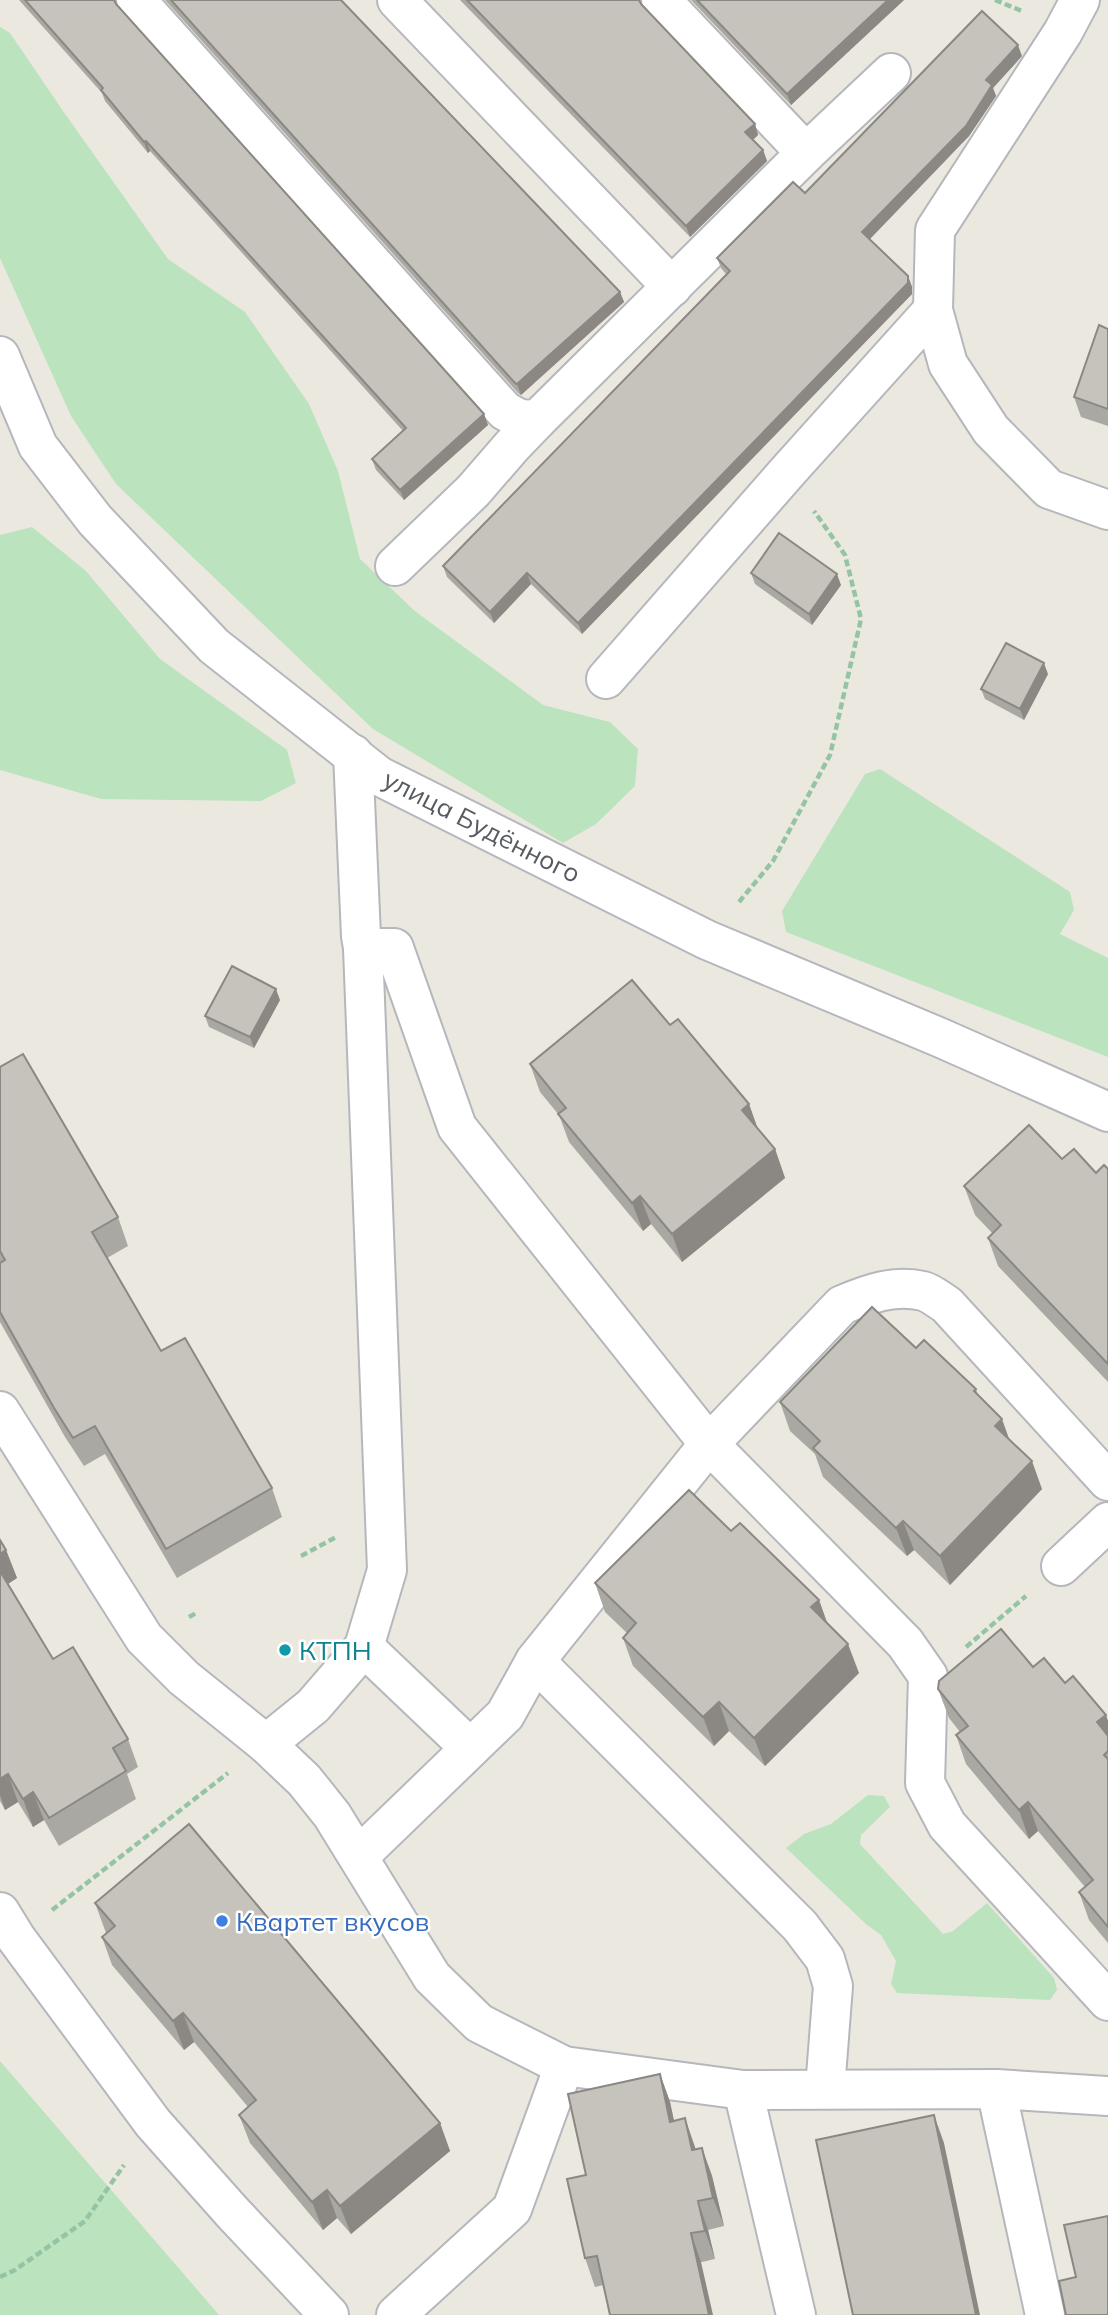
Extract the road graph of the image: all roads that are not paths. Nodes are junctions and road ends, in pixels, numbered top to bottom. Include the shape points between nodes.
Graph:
1 (136, 0) edge
2 (397, 0) edge
3 (661, 0) edge
4 (1080, 0) edge
5 (891, 73) dead end
6 (806, 153) junction
7 (672, 287) junction
8 (933, 310) junction
9 (0, 356) edge
10 (537, 420) junction
11 (1108, 510) edge
12 (395, 566) dead end
13 (606, 679) dead end
14 (353, 754) junction
15 (363, 948) junction
16 (1108, 1112) edge
17 (0, 1410) edge
18 (709, 1444) junction
19 (1108, 1481) edge
20 (1108, 1522) edge
21 (1061, 1566) dead end
22 (364, 1647) junction
23 (535, 1661) junction
24 (266, 1744) junction
25 (470, 1748) junction
26 (359, 1856) junction
27 (8, 1925) edge
28 (1108, 2001) edge
29 (564, 2066) junction
30 (825, 2089) junction
31 (996, 2089) junction
32 (743, 2090) junction
33 (1108, 2096) edge
34 (329, 2315) edge
35 (396, 2315) edge
36 (796, 2315) edge
37 (1045, 2315) edge

1 - 10 street via 505,411 520,419
2 - 7 street
3 - 6 street
4 - 8 street via 935,230
5 - 6 street
6 - 7 street
7 - 10 street
8 - 11 street via 948,364 991,430 1049,489
8 - 13 street
9 - 14 street, улица Будённого via 38,446 95,520 214,646
10 - 12 street via 473,491
14 - 15 street
14 - 16 street, улица Будённого via 379,776 707,940
15 - 18 street via 394,948 457,1127
15 - 22 street via 387,1570
17 - 24 street via 144,1638 184,1678
18 - 19 street via 842,1305 871,1293 901,1288 925,1291 947,1305
18 - 23 street
18 - 28 street via 905,1643 928,1676 925,1783 947,1825
20 - 21 street
22 - 24 street via 313,1706
22 - 25 street
23 - 25 street via 505,1715
23 - 30 street via 800,1926 825,1959 833,1986
24 - 26 street via 304,1780
25 - 26 street
26 - 29 street via 432,1977 479,2023
27 - 34 street via 153,2123
29 - 32 street
29 - 35 street via 512,2209
30 - 31 street
30 - 32 street
31 - 33 street
31 - 37 street
32 - 36 street

